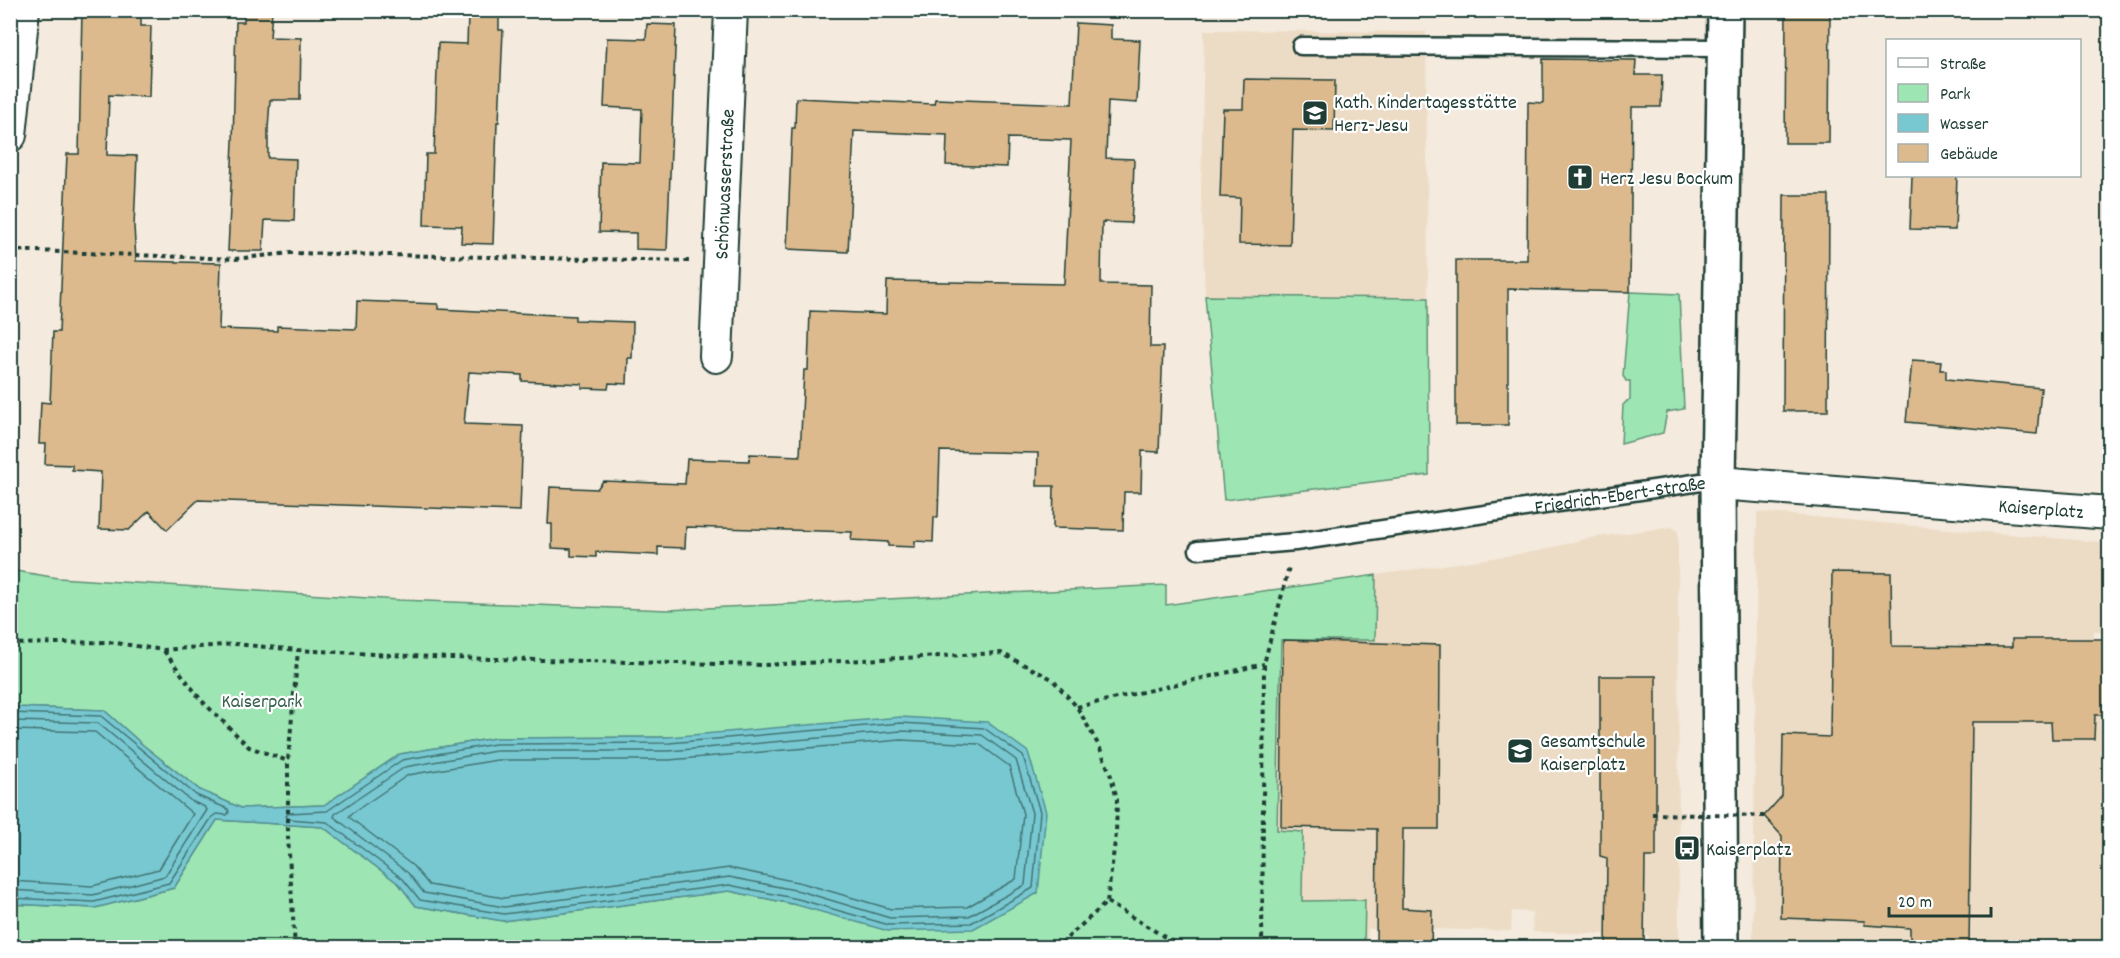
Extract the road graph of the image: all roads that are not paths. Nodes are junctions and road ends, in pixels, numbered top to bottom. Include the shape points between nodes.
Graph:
1 (23, 10) edge
2 (731, 10) edge
3 (1725, 10) edge
4 (1301, 46) dead end
5 (1725, 48) junction
6 (10, 135) edge
7 (716, 356) dead end
8 (1718, 483) junction
9 (2109, 513) edge
10 (1197, 550) dead end
11 (1721, 948) edge

1 - 6 street
2 - 7 street, Schönwasserstraße
3 - 5 street, Friedrich-Ebert-Straße
4 - 5 lane
5 - 8 street, Friedrich-Ebert-Straße
8 - 9 street, Kaiserplatz
8 - 10 lane, Friedrich-Ebert-Straße via 1701,482 1295,542
8 - 11 street

